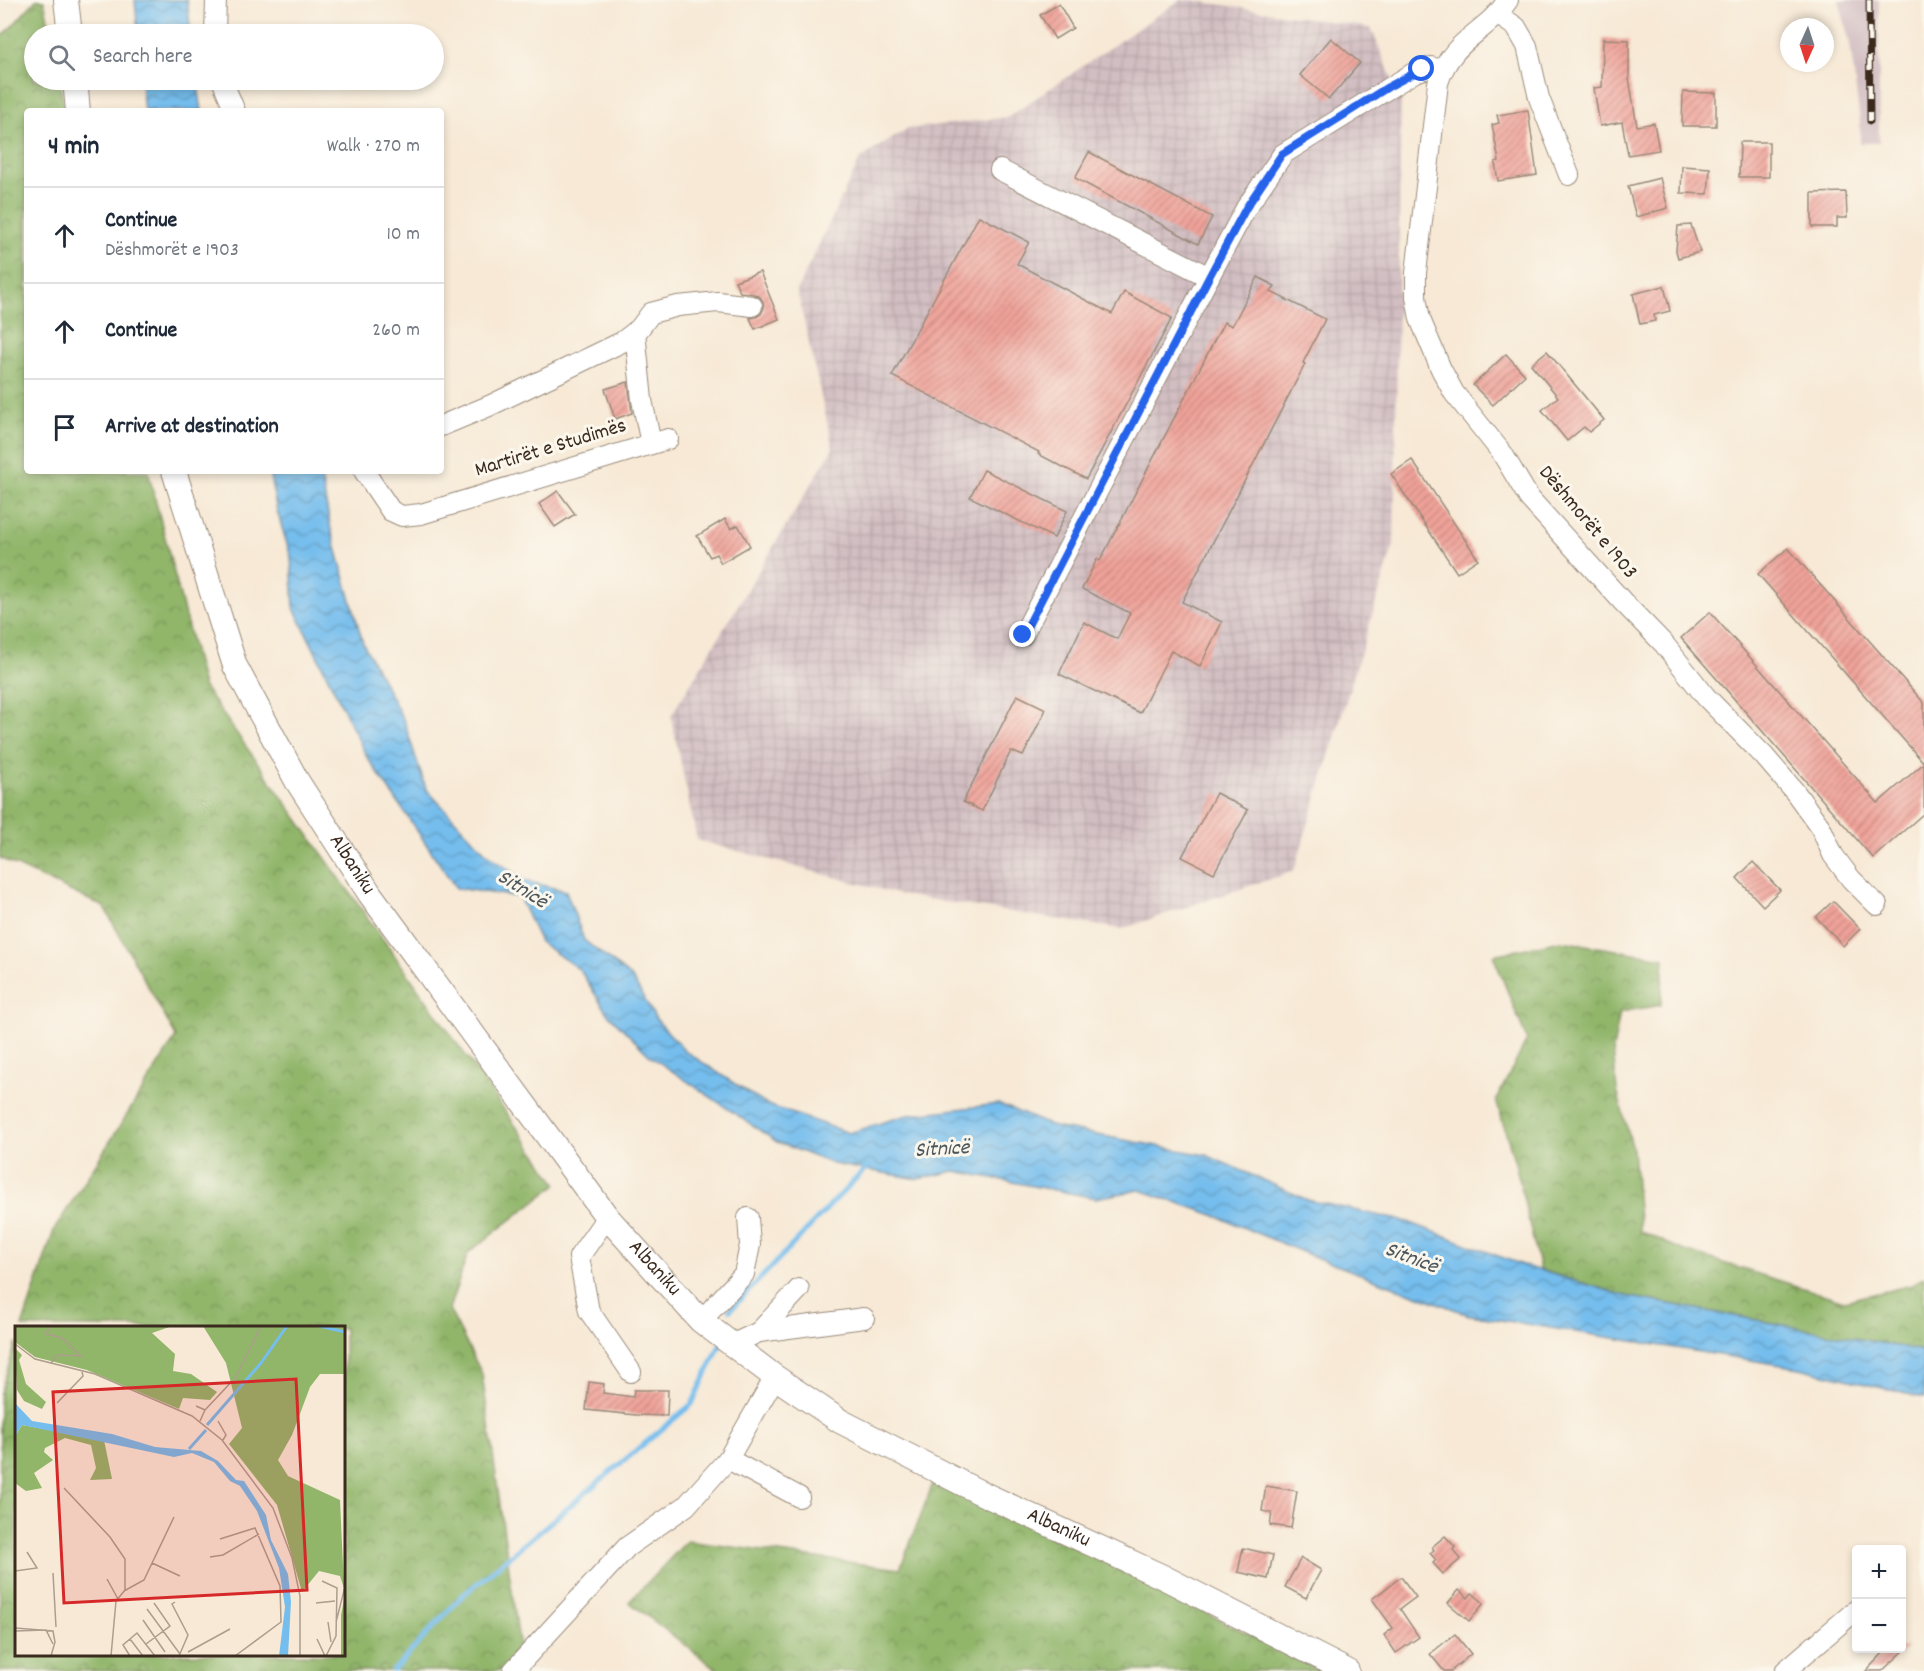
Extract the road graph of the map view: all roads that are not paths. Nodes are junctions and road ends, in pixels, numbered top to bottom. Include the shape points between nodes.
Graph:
1 (66, 0) edge
2 (216, 0) edge
3 (1503, 7) edge
4 (69, 24) edge
5 (215, 24) edge
6 (1442, 71) junction
7 (76, 90) edge
8 (226, 90) edge
9 (78, 108) edge
10 (234, 108) edge
11 (1000, 170) dead end
12 (1569, 175) dead end
13 (1209, 277) junction
14 (752, 306) dead end
15 (635, 332) junction
16 (444, 425) edge
17 (175, 474) edge
18 (366, 474) edge
19 (1023, 635) dead end
20 (1877, 905) dead end
21 (607, 1217) junction
22 (748, 1218) dead end
23 (799, 1289) dead end
24 (864, 1318) dead end
25 (701, 1321) junction
26 (759, 1332) junction
27 (731, 1346) junction
28 (631, 1372) dead end
29 (775, 1377) junction
30 (728, 1459) junction
31 (799, 1497) dead end
32 (1852, 1614) edge
33 (513, 1671) edge
34 (1347, 1671) edge
35 (1785, 1671) edge

1 - 4 main road
2 - 5 street
3 - 6 street, Dëshmorët e 1903 via 1454,51
3 - 12 street, Dëshmorët e 1903 via 1527,46 1539,98
6 - 13 street via 1422,69 1282,154 1246,208
6 - 20 street, Dëshmorët e 1903 via 1415,285 1420,319 1441,369 1454,393 1502,453 1529,498 1795,792 1821,828 1833,855
7 - 9 main road
8 - 10 street
11 - 13 street
13 - 19 street
14 - 15 street via 718,302 678,306 651,313
15 - 16 street via 622,342
15 - 18 street, Martirët e Studimës via 642,399 660,441 421,514 402,516 391,511
17 - 21 main road, Albaniku via 236,666 297,781 370,894
21 - 25 main road, Albaniku
21 - 28 street via 579,1257 589,1311
22 - 25 street via 750,1245 744,1274
23 - 26 street
24 - 26 street
25 - 27 main road, Albaniku
26 - 27 street
27 - 29 main road, Albaniku
29 - 30 street
29 - 34 main road, Albaniku via 840,1421
30 - 31 street
30 - 33 street via 686,1506 627,1547
32 - 35 street

